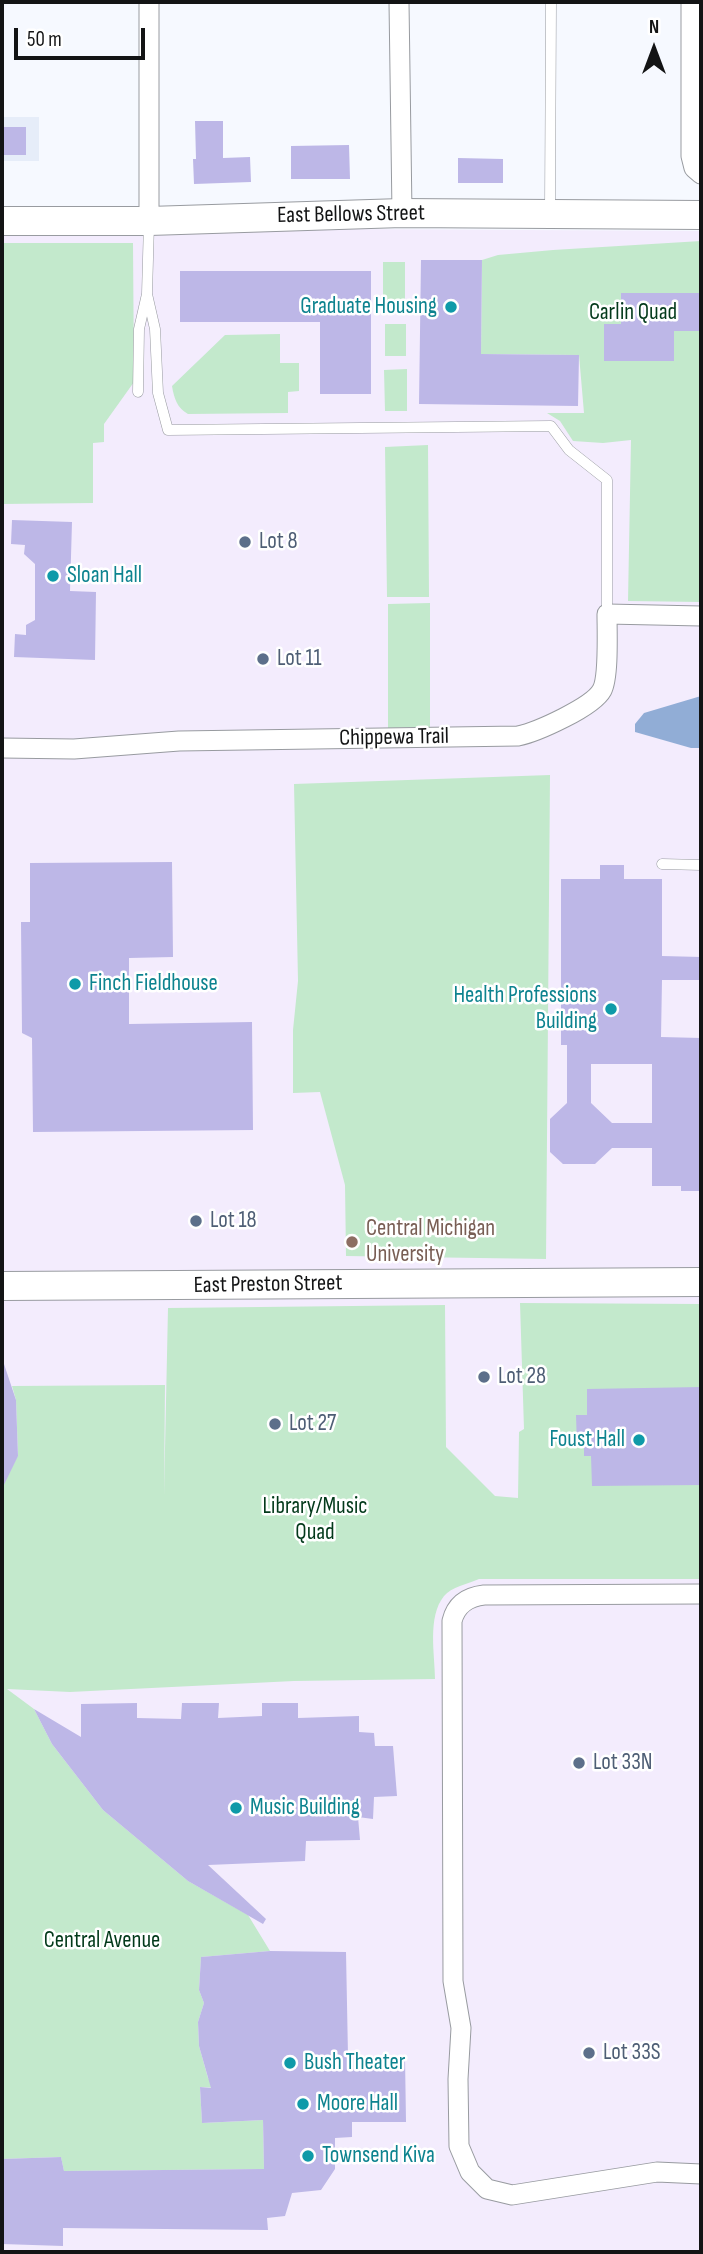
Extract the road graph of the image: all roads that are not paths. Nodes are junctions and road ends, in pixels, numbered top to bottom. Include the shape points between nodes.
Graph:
1 (149, 2) edge
2 (399, 2) edge
3 (551, 2) edge
4 (691, 2) edge
5 (701, 174) edge
6 (402, 213) junction
7 (550, 214) junction
8 (701, 215) edge
9 (2, 221) edge
10 (149, 221) junction
11 (147, 295) junction
12 (138, 393) dead end
13 (607, 614) junction
14 (701, 616) edge
15 (2, 748) edge
16 (662, 864) dead end
17 (701, 865) edge
18 (701, 1282) edge
19 (2, 1286) edge
20 (701, 1594) edge
21 (701, 2174) edge

1 - 10 street
2 - 6 street
3 - 7 lane
4 - 5 street via 691,156
6 - 7 street, East Bellows Street
6 - 10 street, East Bellows Street
7 - 8 street, East Bellows Street
9 - 10 street, East Bellows Street
10 - 11 lane
11 - 12 lane via 139,329
11 - 13 lane via 155,329 158,393 168,430 551,426 569,450 607,480
13 - 14 street
13 - 15 street, Chippewa Trail via 602,690 591,702 527,734
16 - 17 lane
18 - 19 street, East Preston Street
20 - 21 street via 484,1595 469,1599 455,1611 451,1643 453,1981 461,2036 458,2127 466,2167 480,2183 512,2195 657,2172

